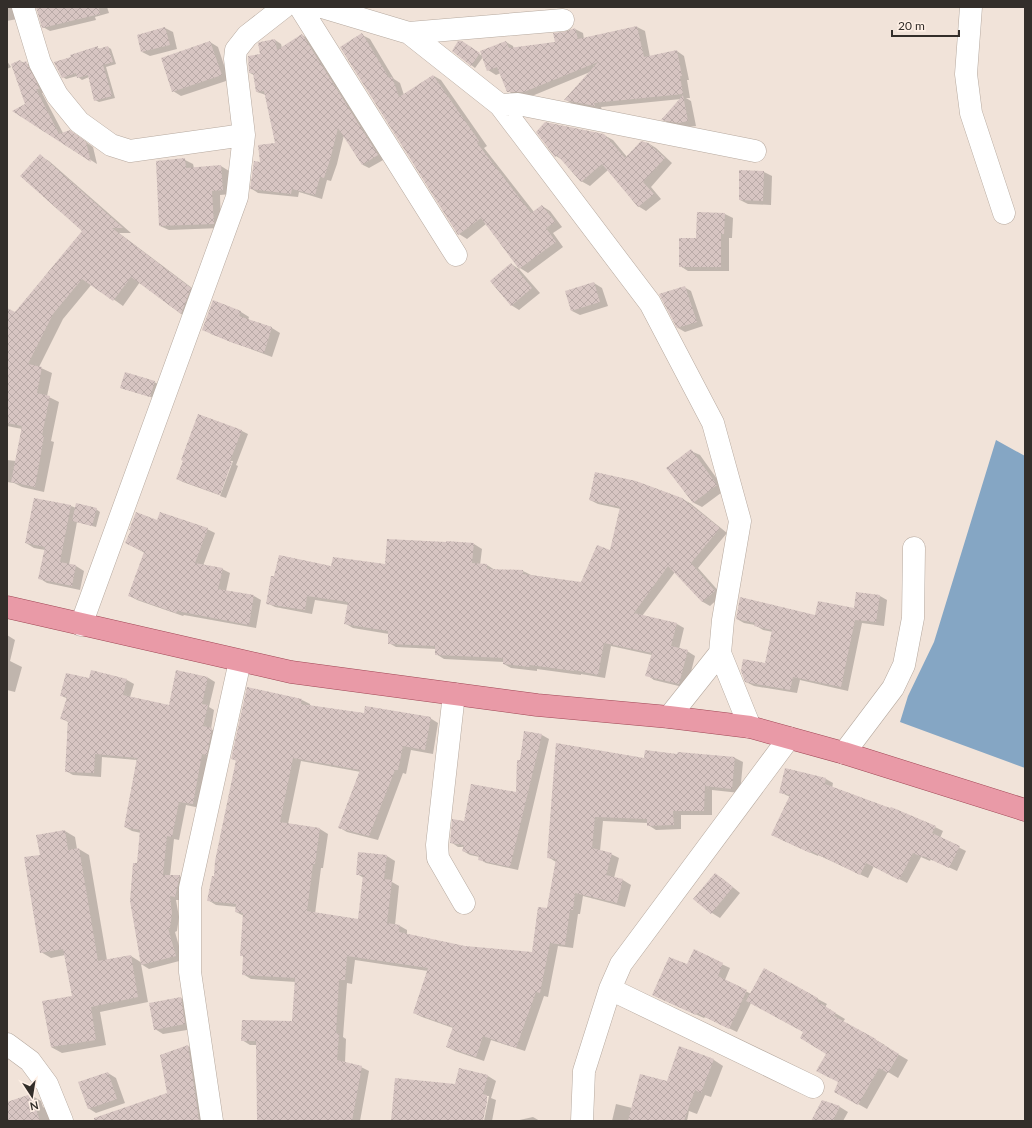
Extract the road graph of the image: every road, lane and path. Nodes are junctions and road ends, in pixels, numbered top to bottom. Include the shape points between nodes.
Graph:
1 (23, 7) edge
2 (284, 7) edge
3 (300, 7) edge
4 (322, 7) edge
5 (971, 7) edge
6 (563, 20) dead end
7 (409, 33) junction
8 (500, 105) junction
9 (244, 135) junction
10 (755, 151) dead end
11 (1004, 213) dead end
12 (456, 255) dead end
13 (914, 548) dead end
14 (7, 607) edge
15 (81, 625) junction
16 (720, 652) junction
17 (240, 661) junction
18 (454, 694) junction
19 (669, 717) junction
20 (750, 728) junction
21 (788, 738) junction
22 (844, 753) junction
23 (1025, 810) edge
24 (464, 903) dead end
25 (610, 989) junction
26 (7, 1044) edge
27 (813, 1087) dead end
28 (62, 1121) edge
29 (212, 1121) edge
30 (582, 1121) edge

1 - 9 street via 40,63 57,95 79,122 111,145 130,151
2 - 9 street via 247,36 236,50
3 - 12 street
4 - 7 street
5 - 11 street via 966,74 971,113
6 - 7 street
7 - 8 street
8 - 10 street via 518,104
8 - 16 street via 650,303 713,423 740,521
9 - 15 street via 237,198
13 - 22 street via 913,618 904,665 893,688
14 - 15 main road
15 - 17 main road
16 - 19 street
16 - 20 street
17 - 18 main road via 291,672
17 - 29 street via 190,888 190,972
18 - 19 main road via 537,705
18 - 24 street via 437,845 438,858
19 - 20 main road
20 - 21 main road
21 - 22 main road
21 - 25 street via 621,964
22 - 23 main road
25 - 27 street
25 - 30 street via 584,1071
26 - 28 street via 30,1061 47,1084

